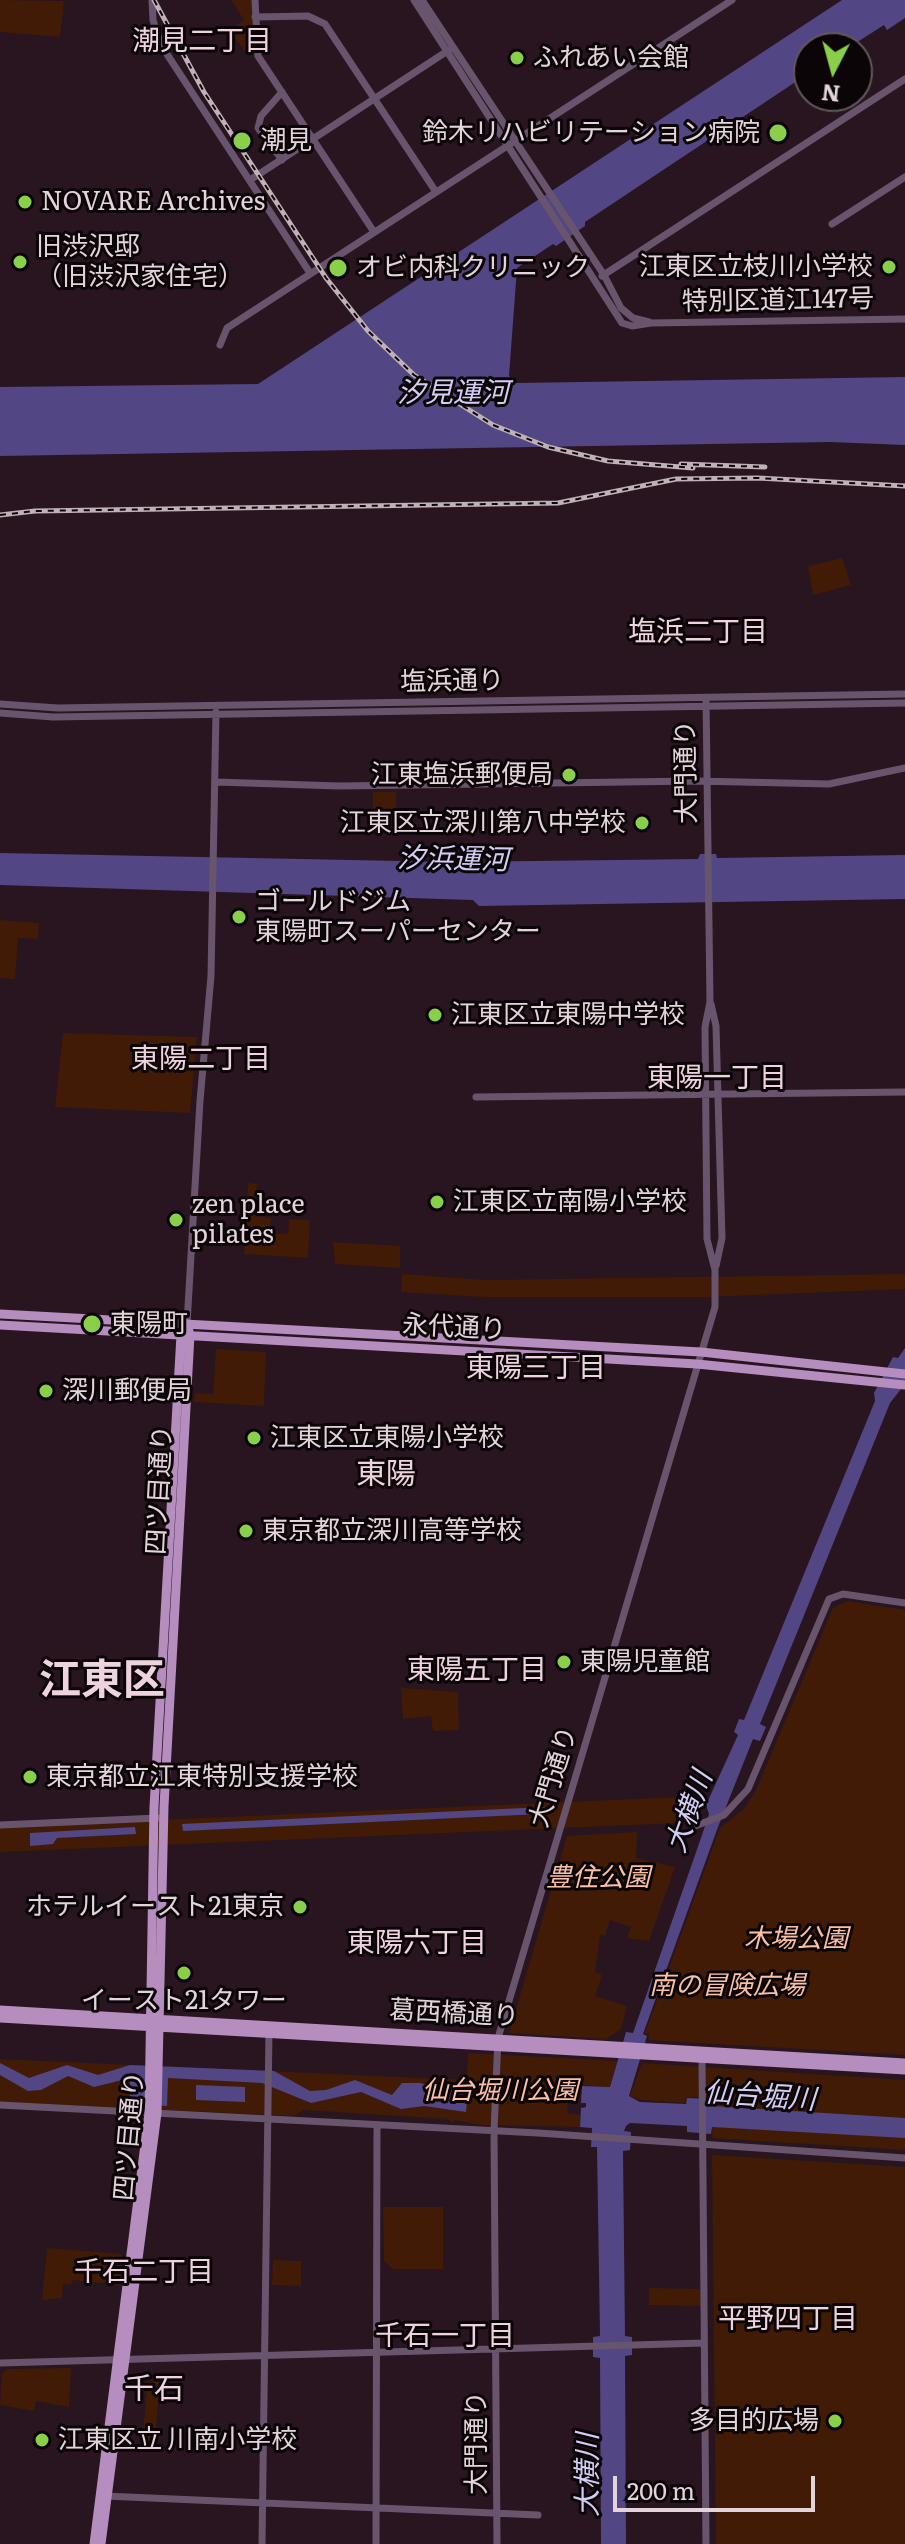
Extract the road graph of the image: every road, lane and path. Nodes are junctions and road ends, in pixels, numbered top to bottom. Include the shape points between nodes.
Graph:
1 (152, 0) edge
2 (255, 0) edge
3 (414, 0) edge
4 (422, 0) edge
5 (732, 0) edge
6 (255, 17) junction
7 (450, 49) junction
8 (905, 79) edge
9 (282, 92) junction
10 (376, 99) junction
11 (313, 140) junction
12 (516, 141) junction
13 (508, 146) junction
14 (282, 160) junction
15 (905, 177) edge
16 (250, 180) junction
17 (539, 185) junction
18 (436, 192) junction
19 (832, 224) dead end
20 (374, 232) junction
21 (310, 273) junction
22 (604, 275) junction
23 (595, 280) junction
24 (905, 319) edge
25 (651, 323) junction
26 (220, 345) dead end
27 (905, 694) edge
28 (706, 702) junction
29 (905, 703) edge
30 (0, 704) edge
31 (216, 710) junction
32 (0, 713) edge
33 (905, 768) edge
34 (216, 782) junction
35 (708, 782) junction
36 (710, 1002) junction
37 (905, 1092) edge
38 (706, 1095) junction
39 (718, 1095) junction
40 (476, 1097) dead end
41 (715, 1270) junction
42 (0, 1314) edge
43 (187, 1324) junction
44 (0, 1325) edge
45 (186, 1335) junction
46 (701, 1352) junction
47 (697, 1364) junction
48 (905, 1374) edge
49 (905, 1385) edge
50 (905, 1603) edge
51 (159, 1819) junction
52 (0, 1825) edge
53 (695, 1826) dead end
54 (0, 2010) edge
55 (0, 2018) edge
56 (155, 2023) junction
57 (269, 2029) junction
58 (497, 2042) junction
59 (644, 2051) junction
60 (702, 2058) junction
61 (905, 2063) edge
62 (905, 2070) edge
63 (0, 2105) edge
64 (153, 2111) junction
65 (268, 2114) junction
66 (377, 2125) junction
67 (494, 2131) junction
68 (703, 2145) junction
69 (905, 2158) edge
70 (704, 2343) junction
71 (497, 2350) junction
72 (377, 2354) junction
73 (265, 2356) junction
74 (121, 2360) junction
75 (0, 2363) edge
76 (104, 2496) junction
77 (263, 2503) junction
78 (376, 2507) junction
79 (497, 2513) junction
80 (538, 2515) dead end
81 (94, 2544) edge
82 (101, 2544) edge
83 (262, 2544) edge
84 (376, 2544) edge
85 (497, 2544) edge
86 (706, 2544) edge

1 - 16 street via 161,45
2 - 6 street
3 - 7 street
4 - 7 street
5 - 12 street
6 - 9 street via 256,51
6 - 10 street via 319,20
7 - 10 street
7 - 12 street
7 - 13 street
8 - 22 street
9 - 11 street
9 - 14 street via 261,116 258,128
10 - 11 street
10 - 18 street
11 - 14 street
11 - 20 street
12 - 13 street
12 - 17 street
13 - 17 street
13 - 18 street
14 - 16 street
15 - 19 street
16 - 21 street
17 - 22 street, 特別区道江147号
17 - 23 street, 特別区道江147号
18 - 20 street
20 - 21 street
21 - 26 street via 227,328
22 - 23 street
22 - 25 street, 特別区道江147号 via 624,312
23 - 25 street, 特別区道江147号 via 622,323
24 - 25 street, 特別区道江147号
27 - 28 street, 塩浜通り
28 - 29 street, 塩浜通り
28 - 31 street, 塩浜通り
28 - 35 street, 大門通り
30 - 31 street, 塩浜通り
31 - 32 street, 塩浜通り via 37,717
31 - 34 street
33 - 35 street via 829,784
34 - 35 street
34 - 43 street via 213,950
35 - 36 street, 大門通り
36 - 38 street, 大門通り
36 - 39 street, 大門通り
37 - 39 street
38 - 39 street
38 - 40 street
38 - 41 street, 大門通り via 707,1239
39 - 41 street, 大門通り via 722,1238
41 - 46 street, 大門通り via 715,1307
42 - 43 main road, 永代通り
43 - 45 main road, 四ツ目通り
43 - 46 main road, 永代通り
44 - 45 main road, 永代通り
45 - 47 main road, 永代通り
45 - 51 main road, 四ツ目通り
46 - 47 street, 大門通り
46 - 48 main road, 永代通り
47 - 49 main road, 永代通り
47 - 58 street, 大門通り
50 - 53 street via 843,1594 829,1599 752,1782 724,1815
51 - 52 street
51 - 56 main road, 四ツ目通り
54 - 56 main road, 葛西橋通り
55 - 56 main road, 葛西橋通り
56 - 57 main road, 葛西橋通り
56 - 64 main road, 四ツ目通り
57 - 58 main road, 葛西橋通り
57 - 65 street
58 - 59 main road, 葛西橋通り
58 - 67 street, 大門通り
59 - 60 main road, 葛西橋通り
59 - 61 main road, 葛西橋通り
60 - 62 main road, 葛西橋通り
60 - 68 street
63 - 64 street
64 - 65 street
64 - 74 main road, 四ツ目通り
65 - 66 street
65 - 73 street
66 - 67 street
66 - 72 street
67 - 68 street
67 - 71 street, 大門通り
68 - 69 street
68 - 70 street
70 - 71 street
70 - 86 street
71 - 72 street
71 - 79 street, 大門通り
72 - 73 street
72 - 78 street
73 - 74 street
73 - 77 street
74 - 75 street
74 - 76 main road, 四ツ目通り
76 - 77 street
76 - 81 main road, 四ツ目通り
76 - 82 main road, 四ツ目通り
77 - 78 street
77 - 83 street
78 - 79 street
78 - 84 street
79 - 80 street
79 - 85 street, 大門通り

